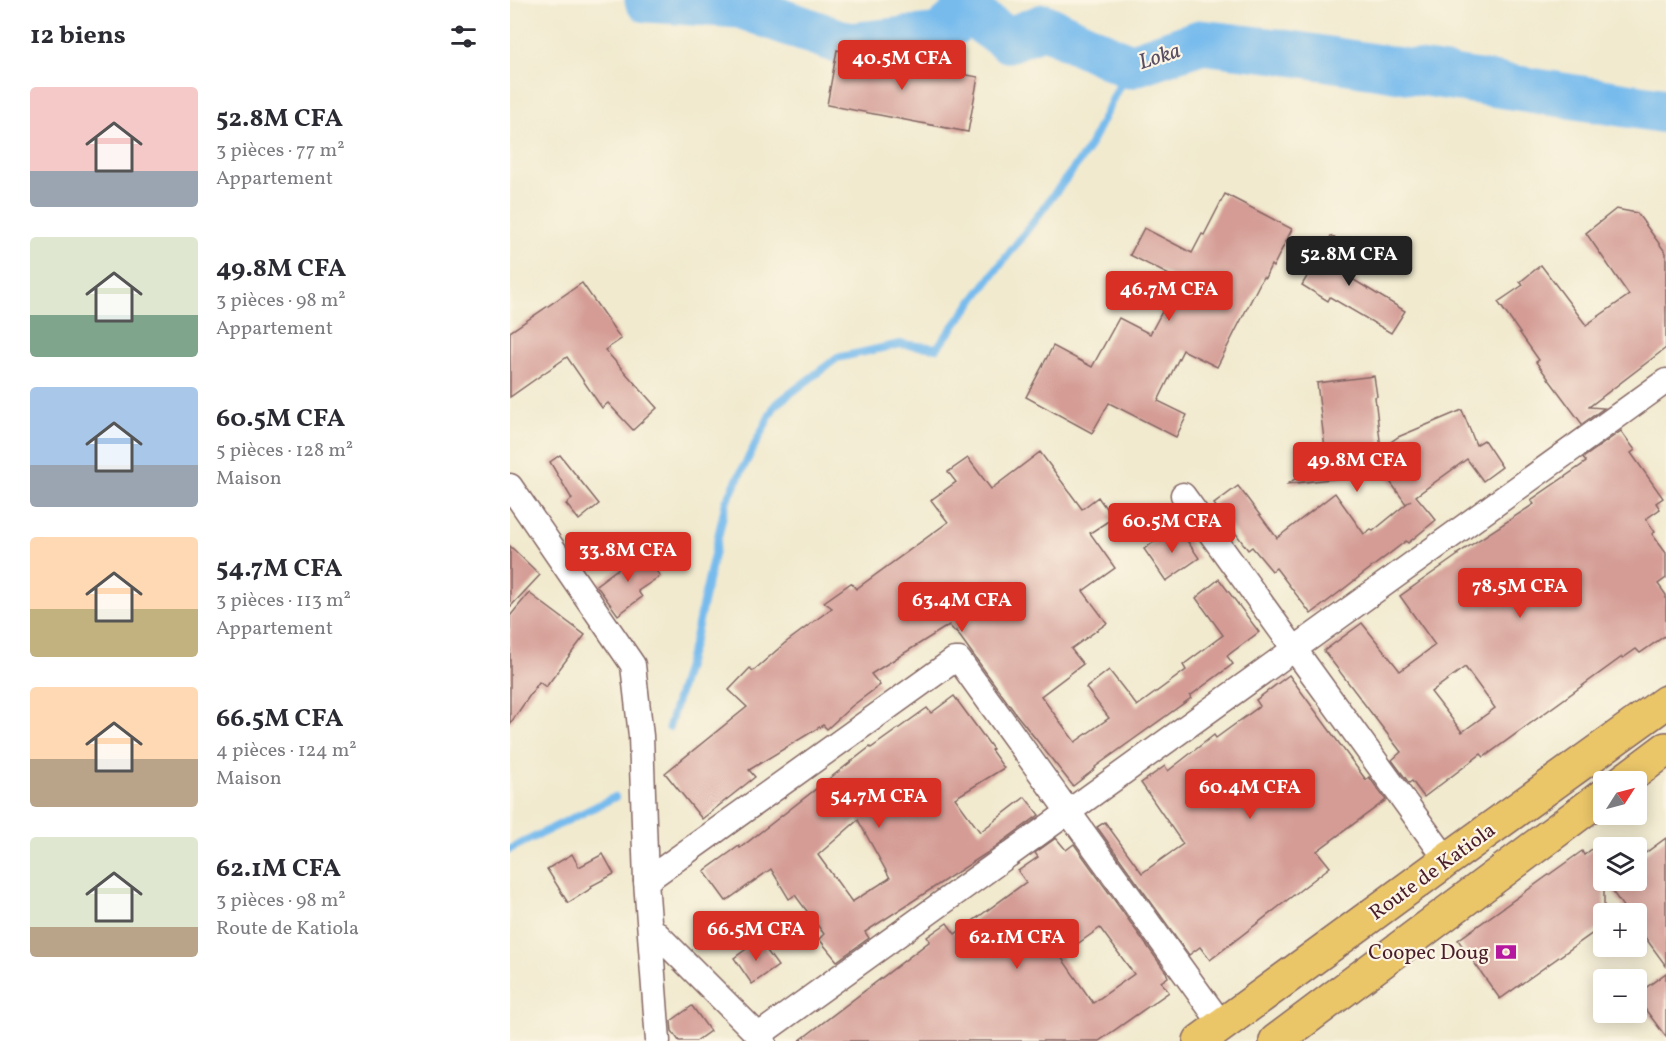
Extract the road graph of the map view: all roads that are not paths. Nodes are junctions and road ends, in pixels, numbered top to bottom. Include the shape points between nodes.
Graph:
1 (1666, 381) edge
2 (510, 488) edge
3 (1183, 495) dead end
4 (1295, 649) junction
5 (1666, 702) edge
6 (1666, 748) edge
7 (1636, 771) edge
8 (1593, 803) edge
9 (1068, 813) junction
10 (1447, 860) junction
11 (646, 881) junction
12 (650, 927) junction
13 (1211, 1033) edge
14 (761, 1038) edge
15 (658, 1041) edge
16 (1276, 1041) edge

1 - 4 street
2 - 11 street via 633,665 641,736
3 - 4 street
4 - 9 street
4 - 10 street
5 - 10 highway, Route de Katiola
6 - 7 highway
8 - 16 highway, Route de Katiola
9 - 11 street via 956,659
9 - 13 street
9 - 14 street
10 - 13 highway, Route de Katiola
11 - 12 street
12 - 14 street
12 - 15 street

